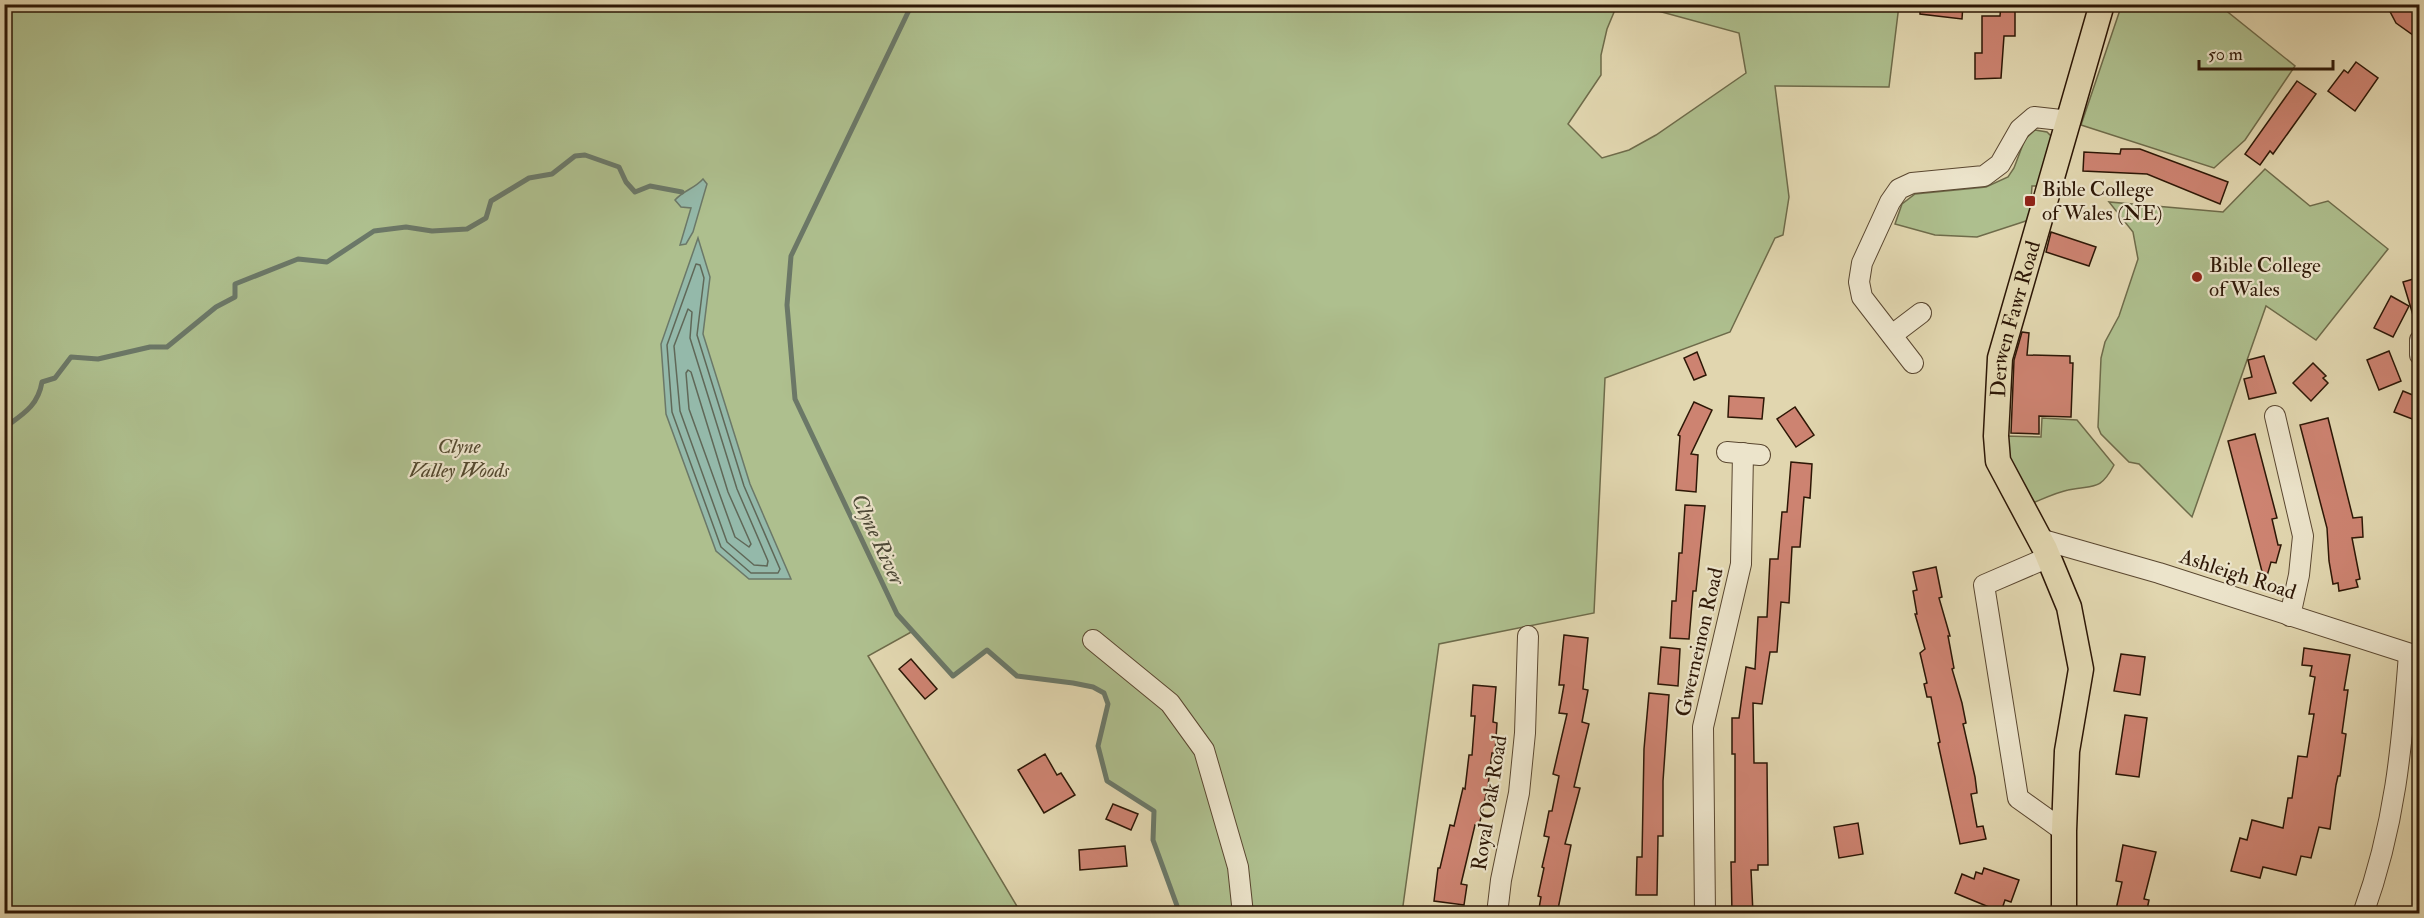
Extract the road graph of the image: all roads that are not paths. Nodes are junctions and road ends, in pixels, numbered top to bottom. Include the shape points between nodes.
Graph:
1 (2102, 4) edge
2 (2070, 121) junction
3 (1921, 313) dead end
4 (1892, 334) junction
5 (2420, 340) edge
6 (2420, 355) edge
7 (1913, 363) dead end
8 (2275, 416) dead end
9 (1743, 453) dead end
10 (2044, 548) junction
11 (2290, 616) junction
12 (1528, 636) dead end
13 (1093, 640) dead end
14 (2414, 656) edge
15 (2064, 831) junction
16 (1243, 914) edge
17 (1497, 914) edge
18 (1706, 914) edge
19 (2064, 914) edge
20 (2363, 914) edge

1 - 2 main road, Derwen Fawr Road
2 - 4 street via 2034,117 2020,129 2000,164 1984,176 1912,183 1899,189 1862,263 1859,282 1862,297
2 - 10 main road, Derwen Fawr Road via 2000,358 1998,461
3 - 4 street
4 - 7 street
5 - 6 street
8 - 11 street via 2303,536
9 - 18 street, Gwerneinon Road via 1741,564 1703,727
10 - 11 street, Ashleigh Road via 2160,573
10 - 15 main road, Derwen Fawr Road via 2069,607 2081,669 2067,751
10 - 15 street via 1984,585 2018,798
11 - 14 street, Ashleigh Road
12 - 17 street, Royal Oak Road via 1518,663 1525,733 1519,793
13 - 16 street via 1170,704 1204,750 1238,867
14 - 20 street via 2392,807 2378,872
15 - 19 main road, Derwen Fawr Road

